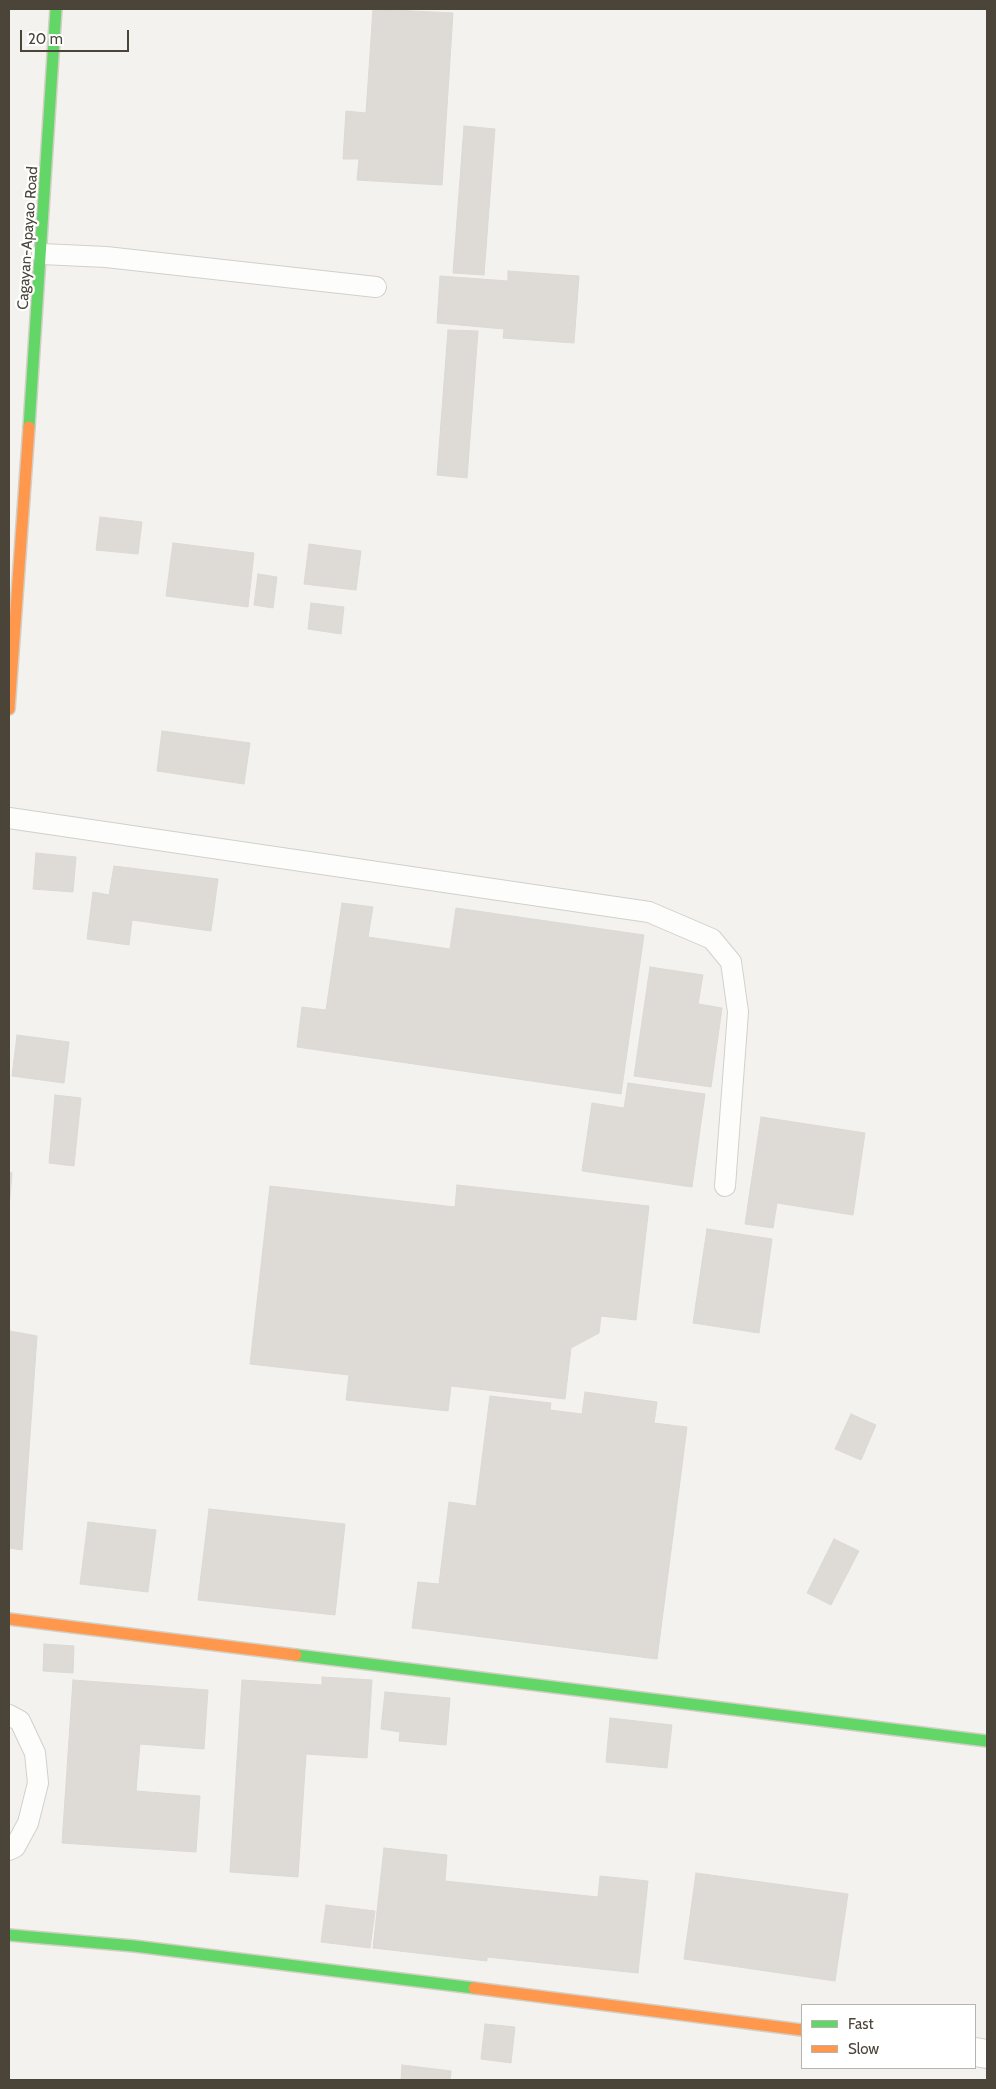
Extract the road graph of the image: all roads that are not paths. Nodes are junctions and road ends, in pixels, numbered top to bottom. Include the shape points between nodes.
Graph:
1 (56, 9) edge
2 (42, 254) junction
3 (376, 288) dead end
4 (9, 709) edge
5 (9, 818) edge
6 (726, 1186) dead end
7 (9, 1618) edge
8 (9, 1715) edge
9 (987, 1741) edge
10 (9, 1850) edge
11 (9, 1935) edge
12 (801, 2030) edge

1 - 2 street, Cagayan-Apayao Road
2 - 3 lane via 106,257
2 - 4 street, Cagayan-Apayao Road
5 - 6 lane via 649,912 712,939 732,962 738,1012
7 - 9 street
8 - 10 lane via 20,1721 36,1753 38,1783 28,1823 15,1847
11 - 12 street via 349,1972

